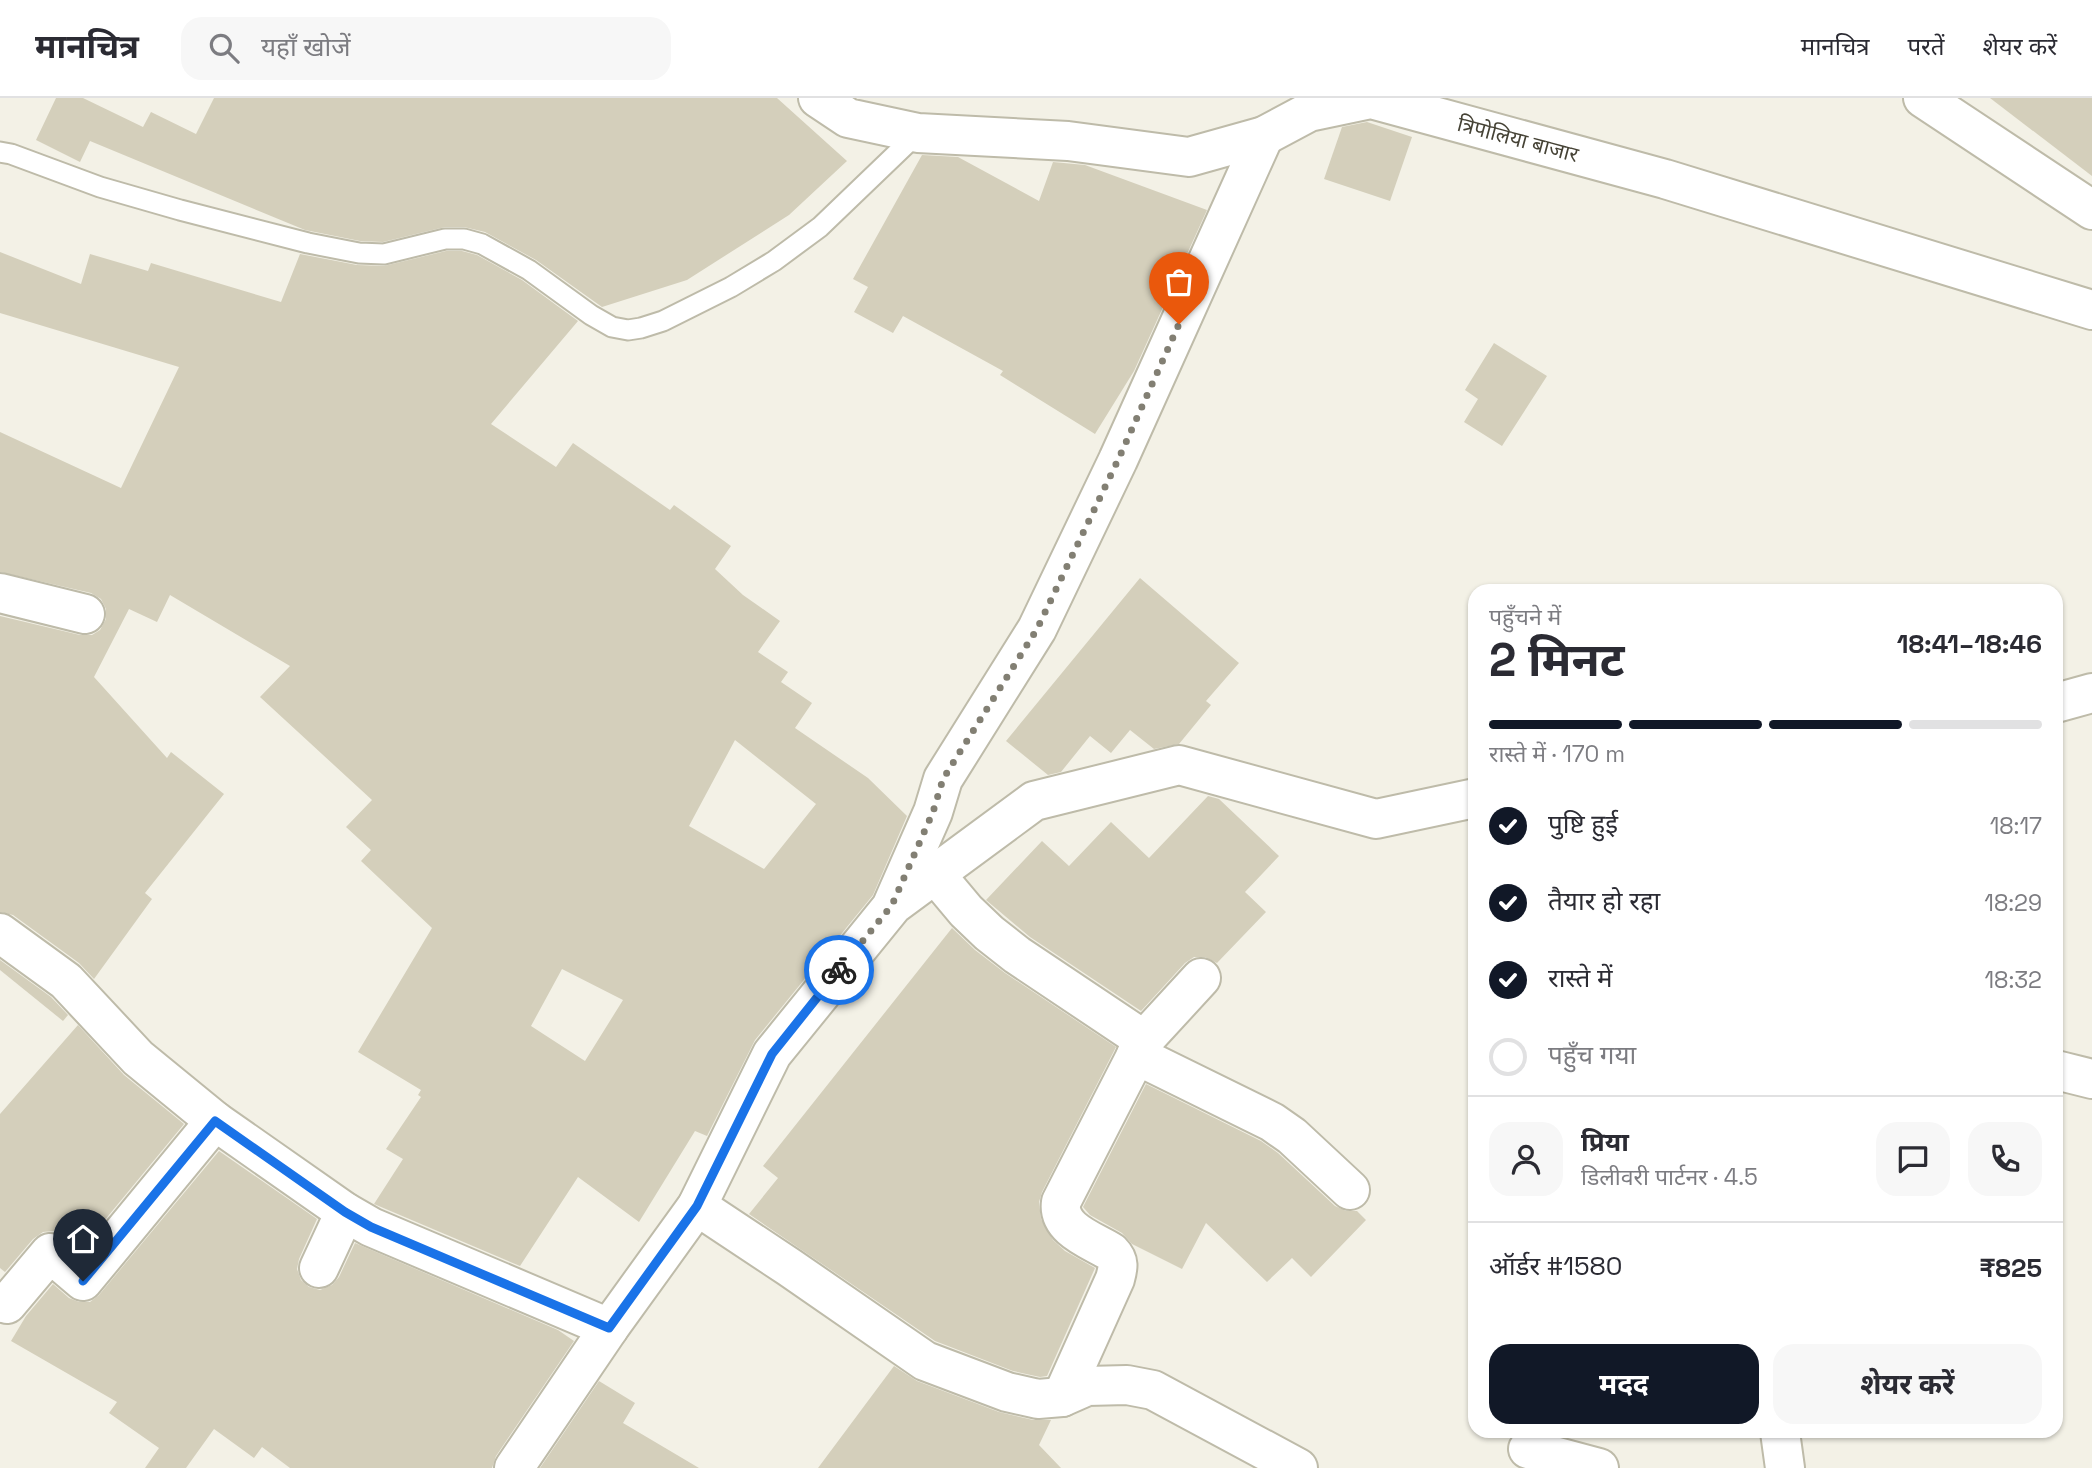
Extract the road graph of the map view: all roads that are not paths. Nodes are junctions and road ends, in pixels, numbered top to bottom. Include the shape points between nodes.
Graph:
1 (818, 98) edge
2 (1371, 98) edge
3 (1923, 98) edge
4 (918, 133) junction
5 (1264, 136) junction
6 (0, 152) edge
7 (2092, 210) edge
8 (2092, 310) edge
9 (0, 593) edge
10 (85, 614) dead end
11 (2092, 693) edge
12 (2063, 701) edge
13 (1468, 799) edge
14 (935, 874) junction
15 (892, 905) junction
16 (0, 933) edge
17 (1201, 978) dead end
18 (1140, 1047) junction
19 (2063, 1072) edge
20 (2092, 1079) edge
21 (215, 1121) junction
22 (1350, 1190) dead end
23 (697, 1206) junction
24 (345, 1212) junction
25 (319, 1268) dead end
26 (7, 1304) dead end
27 (609, 1328) junction
28 (1062, 1397) junction
29 (1781, 1438) edge
30 (1528, 1449) dead end
31 (514, 1468) edge
32 (1298, 1468) edge
33 (1599, 1468) edge
34 (1785, 1468) edge

1 - 4 street, त्रिपोलिया बाजार via 848,118
2 - 5 street, त्रिपोलिया बाजार via 1309,112
2 - 8 street, त्रिपोलिया बाजार via 1665,179
3 - 7 street
4 - 5 street, त्रिपोलिया बाजार via 1068,141 1189,157
4 - 6 lane via 820,227 774,261 663,321 628,330 591,315 529,270 482,244 445,239 384,254 359,253 180,210
5 - 15 street via 1037,629 943,779
9 - 10 street
11 - 12 street
13 - 14 street via 1376,819 1179,765 1034,801
14 - 15 street
14 - 18 street via 989,933
15 - 23 street via 772,1054
16 - 21 street via 66,981 138,1058
17 - 18 street
18 - 22 street via 1272,1122
18 - 28 street via 1061,1202 1064,1222 1111,1252 1118,1264
19 - 20 street
21 - 24 street
21 - 26 street via 83,1281 50,1253
23 - 27 street
23 - 28 street via 925,1361 1007,1392 1038,1399
24 - 25 street
24 - 27 street
27 - 31 street
28 - 32 street via 1087,1386 1153,1390
29 - 34 street
30 - 33 street

